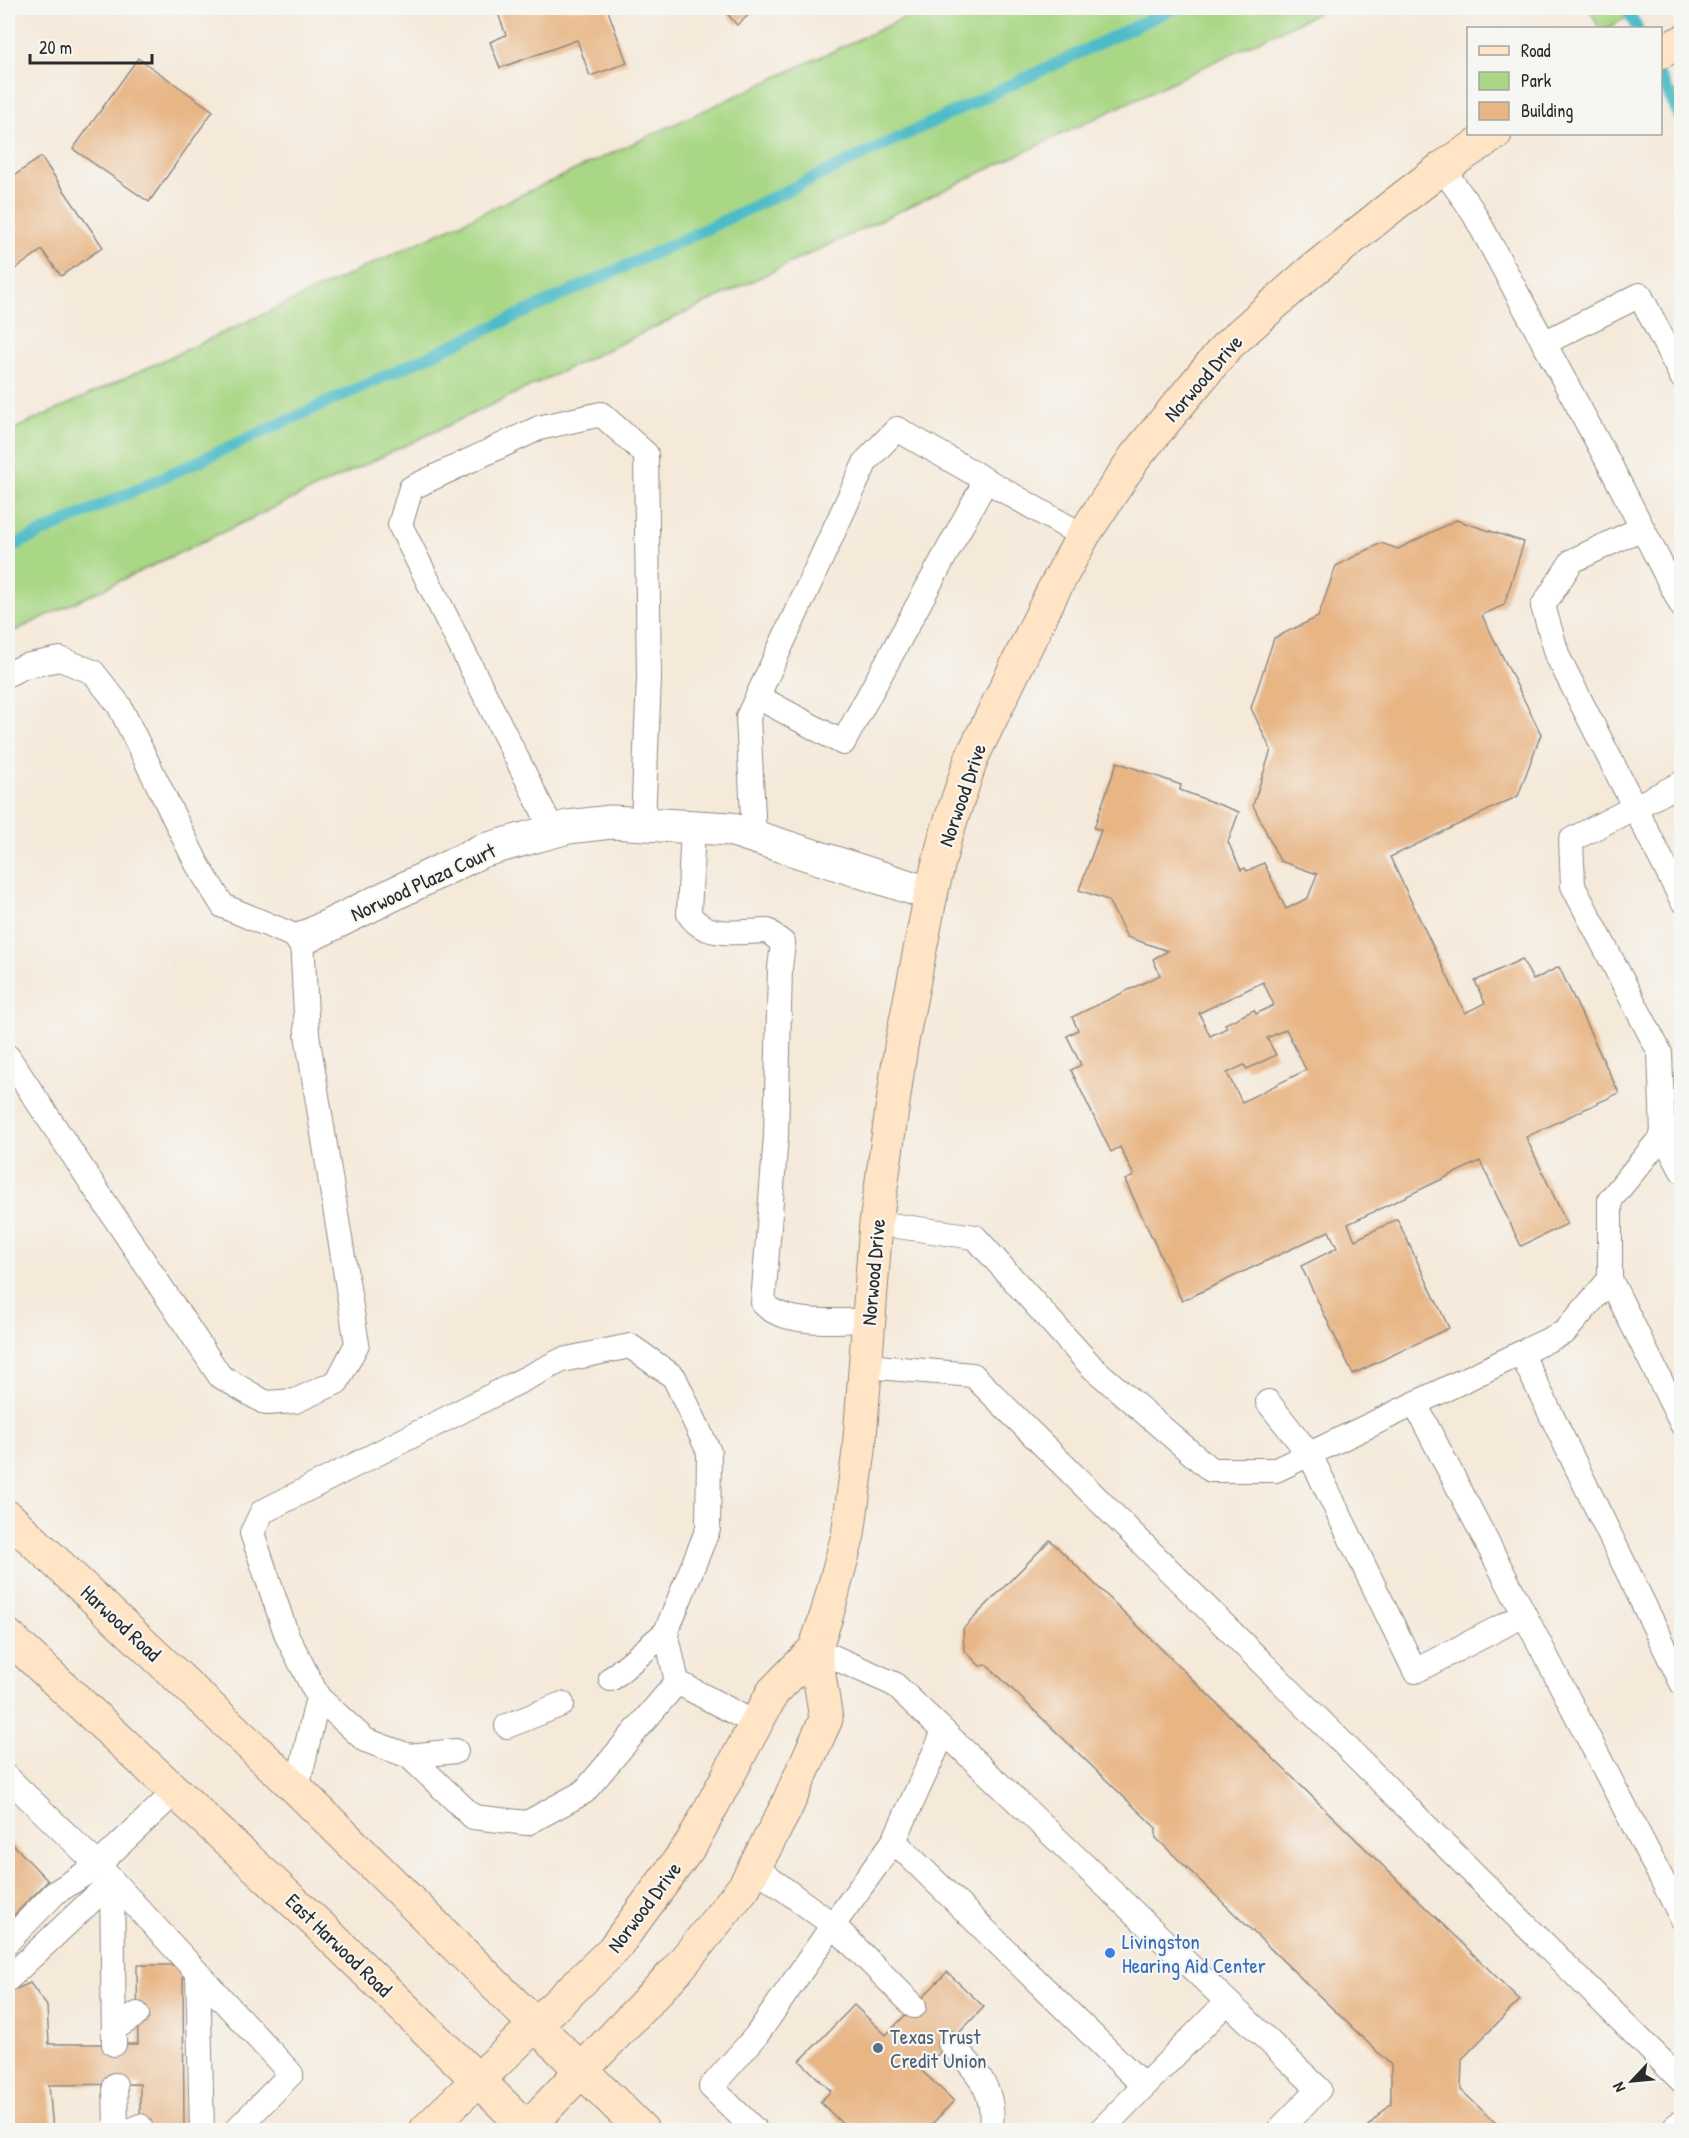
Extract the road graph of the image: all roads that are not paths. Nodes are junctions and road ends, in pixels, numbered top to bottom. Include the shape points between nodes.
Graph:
1 (1493, 135) edge
2 (1442, 168) junction
3 (1544, 343) junction
4 (1682, 377) edge
5 (986, 482) junction
6 (1642, 528) junction
7 (1083, 536) junction
8 (1682, 606) edge
9 (8, 674) edge
10 (758, 697) junction
11 (1682, 783) edge
12 (1636, 806) junction
13 (643, 823) junction
14 (693, 827) junction
15 (553, 831) junction
16 (754, 836) junction
17 (931, 894) junction
18 (1682, 900) edge
19 (302, 939) junction
20 (8, 1057) edge
21 (1672, 1131) edge
22 (1682, 1171) edge
23 (876, 1222) junction
24 (1610, 1279) junction
25 (869, 1320) junction
26 (1521, 1353) junction
27 (865, 1366) junction
28 (1268, 1402) dead end
29 (1415, 1404) junction
30 (1682, 1424) edge
31 (1310, 1455) junction
32 (8, 1517) edge
33 (1524, 1616) junction
34 (666, 1632) junction
35 (8, 1635) edge
36 (815, 1649) junction
37 (611, 1679) dead end
38 (677, 1682) junction
39 (1682, 1683) edge
40 (318, 1697) junction
41 (562, 1704) dead end
42 (756, 1724) junction
43 (507, 1726) dead end
44 (944, 1732) junction
45 (456, 1751) dead end
46 (409, 1756) junction
47 (8, 1778) edge
48 (297, 1789) junction
49 (175, 1792) junction
50 (894, 1841) junction
51 (754, 1867) junction
52 (105, 1873) junction
53 (1681, 1918) edge
54 (833, 1925) junction
55 (8, 1941) edge
56 (8, 1979) edge
57 (190, 1980) junction
58 (1227, 2002) junction
59 (914, 2006) dead end
60 (137, 2014) dead end
61 (543, 2034) junction
62 (950, 2043) dead end
63 (582, 2072) junction
64 (1682, 2081) edge
65 (115, 2085) dead end
66 (1144, 2086) junction
67 (489, 2091) junction
68 (1682, 2127) edge
69 (116, 2130) edge
70 (202, 2130) edge
71 (236, 2130) edge
72 (426, 2130) edge
73 (527, 2130) edge
74 (642, 2130) edge
75 (755, 2130) edge
76 (990, 2130) edge
77 (1101, 2130) edge
78 (1279, 2130) edge
79 (1678, 2130) edge

1 - 2 main road, Norwood Drive
2 - 3 lane via 1472,210
2 - 7 main road, Norwood Drive via 1309,273 1226,347 1135,457
3 - 4 lane via 1640,295
3 - 6 lane
5 - 7 lane
5 - 10 lane via 843,743
5 - 10 lane via 897,429 866,461
6 - 8 lane
6 - 12 lane via 1572,561 1542,606 1557,657
7 - 17 main road, Norwood Drive via 972,756
9 - 19 lane via 60,659 93,672 119,705 197,864 223,906
10 - 16 lane via 748,717
11 - 12 lane
12 - 18 lane
12 - 21 lane via 1571,840 1573,886 1660,1053
13 - 14 street, Norwood Plaza Court
13 - 15 street, Norwood Plaza Court via 611,822
13 - 15 lane via 649,678 646,454 601,414 539,428 411,488 400,525
14 - 16 street, Norwood Plaza Court via 730,829
14 - 25 lane via 689,915 694,923 711,932 768,931 783,943 776,1136 763,1303 771,1312 795,1318
15 - 19 street, Norwood Plaza Court via 481,851
16 - 17 street, Norwood Plaza Court
17 - 23 main road, Norwood Drive via 902,1046
19 - 20 lane via 307,1034 357,1344 337,1382 295,1401 267,1403 220,1376
21 - 22 lane
21 - 24 lane via 1610,1200
23 - 25 main road, Norwood Drive
23 - 31 lane via 975,1237 1092,1367 1211,1470 1276,1470
24 - 26 lane via 1565,1332
24 - 30 lane
25 - 27 main road, Norwood Drive
26 - 29 lane
26 - 39 lane
27 - 36 main road, Norwood Drive via 848,1535
27 - 64 lane via 973,1375
28 - 31 lane
29 - 31 lane
29 - 33 lane
31 - 33 lane via 1415,1671
32 - 48 main road, Harwood Road
33 - 53 lane
34 - 37 lane
34 - 38 lane
34 - 40 lane via 708,1530 709,1452 674,1377 630,1346 562,1360 262,1512 252,1533 287,1636
35 - 49 main road
36 - 42 main road, Norwood Drive via 773,1692
36 - 44 lane via 894,1684
36 - 51 main road, Norwood Drive via 826,1719
38 - 42 lane
38 - 46 lane via 584,1792 527,1823 473,1817
40 - 46 lane via 364,1740
40 - 48 lane
41 - 43 lane
42 - 61 main road, Norwood Drive via 685,1852 613,1950
44 - 50 lane
44 - 58 lane
45 - 46 lane
47 - 52 lane
48 - 61 main road
49 - 52 lane
49 - 67 main road, East Harwood Road
50 - 54 lane
50 - 66 lane
51 - 54 lane
51 - 63 main road, Norwood Drive via 744,1887 676,1971
52 - 55 lane via 55,1893
52 - 56 lane
52 - 57 lane
52 - 60 lane via 114,2037
54 - 59 lane
54 - 75 lane via 756,2036 711,2087
57 - 70 lane via 192,2091
57 - 71 lane via 291,2074
58 - 66 lane
58 - 78 lane via 1319,2089
61 - 63 main road
61 - 67 main road, Norwood Drive
62 - 76 lane via 985,2084 991,2101
63 - 73 main road, Norwood Drive
63 - 74 main road
65 - 69 lane
66 - 77 lane
67 - 72 main road, Norwood Drive
67 - 73 main road, East Harwood Road
68 - 79 street

